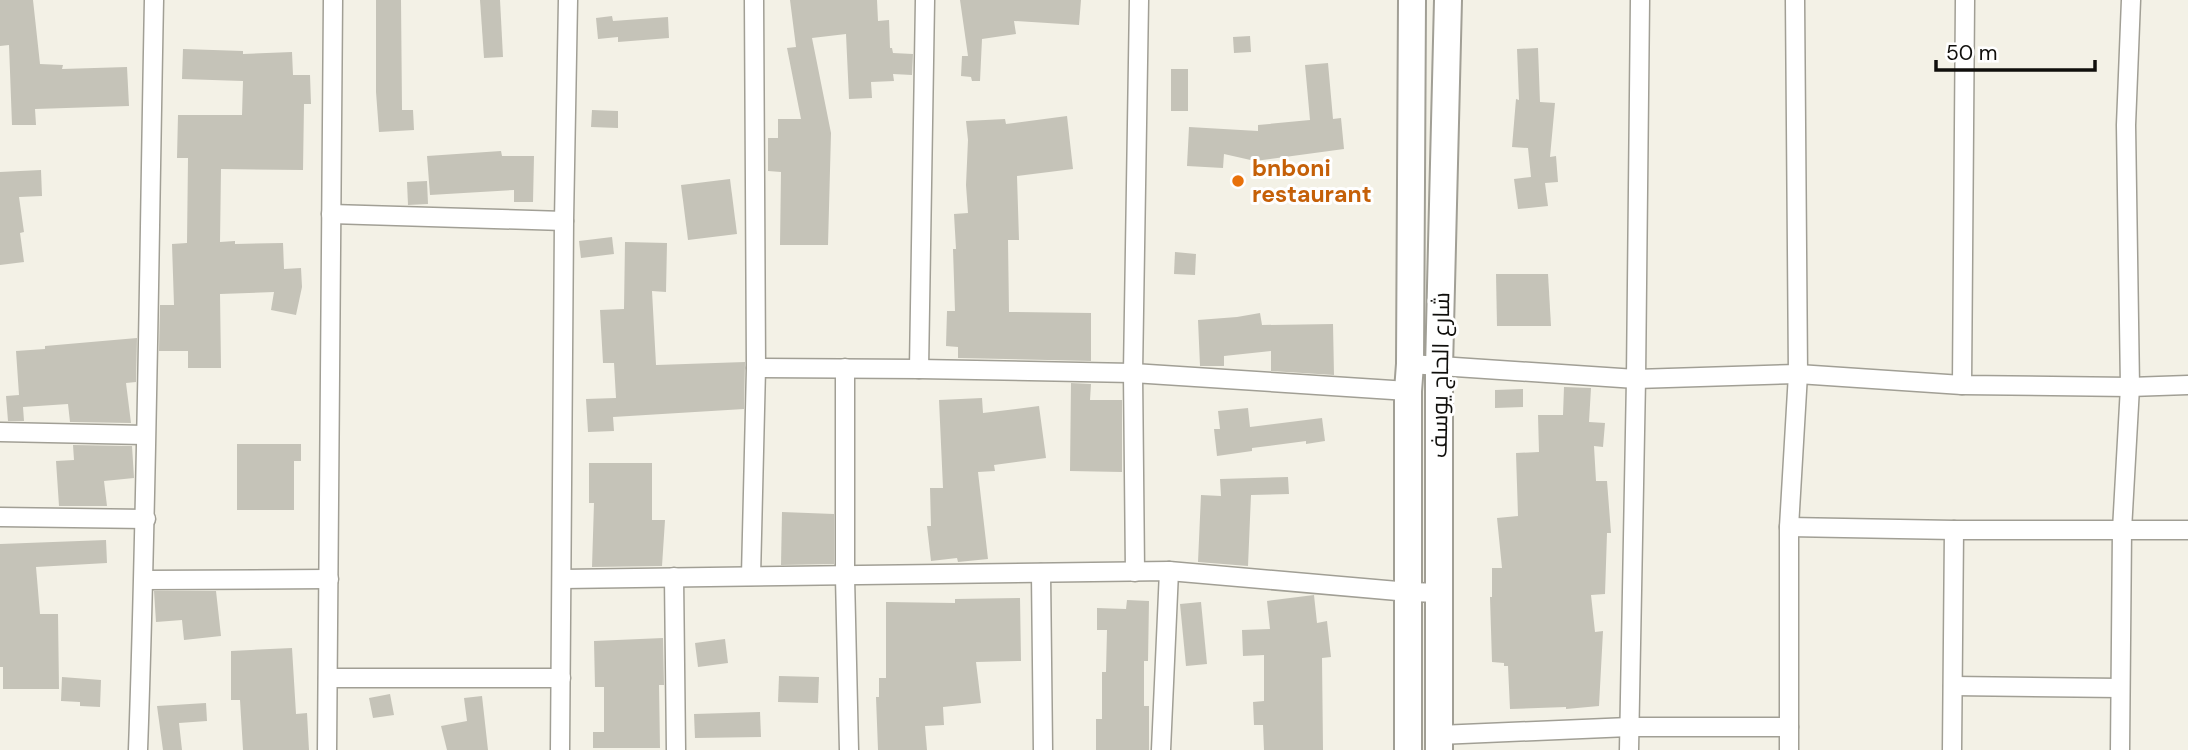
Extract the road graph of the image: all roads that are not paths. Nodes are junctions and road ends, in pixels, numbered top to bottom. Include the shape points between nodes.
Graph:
1 (153, 0) edge
2 (333, 0) edge
3 (568, 0) edge
4 (754, 0) edge
5 (925, 0) edge
6 (1139, 0) edge
7 (1412, 0) edge
8 (1448, 0) edge
9 (1640, 0) edge
10 (1796, 0) edge
11 (1965, 0) edge
12 (2132, 0) edge
13 (331, 214) junction
14 (564, 221) junction
15 (1410, 364) junction
16 (756, 368) junction
17 (845, 368) junction
18 (1439, 368) junction
19 (919, 369) junction
20 (1133, 373) junction
21 (1798, 374) junction
22 (1636, 379) junction
23 (1962, 385) junction
24 (2188, 385) edge
25 (2130, 387) junction
26 (1408, 391) junction
27 (0, 432) edge
28 (145, 435) junction
29 (0, 517) edge
30 (146, 519) junction
31 (1789, 527) junction
32 (1954, 530) junction
33 (2122, 530) junction
34 (2188, 530) edge
35 (1169, 571) junction
36 (1135, 572) junction
37 (1041, 573) junction
38 (751, 576) junction
39 (674, 577) junction
40 (845, 577) junction
41 (329, 579) junction
42 (562, 579) junction
43 (144, 580) junction
44 (1409, 592) junction
45 (1441, 593) junction
46 (328, 678) junction
47 (561, 678) junction
48 (1953, 686) junction
49 (2120, 688) junction
50 (1629, 727) junction
51 (1789, 727) junction
52 (1439, 742) edge
53 (138, 750) edge
54 (327, 750) edge
55 (560, 750) edge
56 (676, 750) edge
57 (849, 750) edge
58 (1043, 750) edge
59 (1161, 750) edge
60 (1408, 750) edge
61 (1629, 750) edge
62 (1789, 750) edge
63 (1952, 750) edge
64 (2120, 750) edge

1 - 28 street
2 - 13 street
3 - 14 street
4 - 16 street
5 - 19 street
6 - 20 street
7 - 15 main road, شارع الحاج يوسف
8 - 18 main road, شارع الحاج يوسف
9 - 22 street
10 - 21 street
11 - 23 street
12 - 25 street via 2126,125
13 - 14 street
13 - 41 street
14 - 42 street
15 - 18 street
15 - 26 main road, شارع الحاج يوسف
16 - 17 street
16 - 38 street
17 - 19 street
17 - 40 street
18 - 22 street
18 - 45 main road, شارع الحاج يوسف
19 - 20 street
20 - 26 street
20 - 36 street
21 - 22 street
21 - 23 street
21 - 31 street
22 - 50 street
23 - 25 street
24 - 25 street
25 - 33 street
26 - 44 main road, شارع الحاج يوسف
27 - 28 street
28 - 30 street
29 - 30 street
30 - 43 street
31 - 32 street
31 - 51 street
32 - 33 street
32 - 48 street
33 - 34 street
33 - 49 street
35 - 36 street
35 - 44 street
35 - 59 street
36 - 37 street
37 - 40 street
37 - 58 street
38 - 39 street
38 - 40 street
39 - 42 street
39 - 56 street
40 - 57 street
41 - 43 street
41 - 46 street
42 - 47 street
43 - 53 street
44 - 45 street
44 - 60 main road, شارع الحاج يوسف
45 - 52 main road, شارع الحاج يوسف
46 - 47 street
46 - 54 street
47 - 55 street
48 - 49 street
48 - 63 street
49 - 64 street
50 - 51 street
50 - 52 street
50 - 61 street
51 - 62 street

